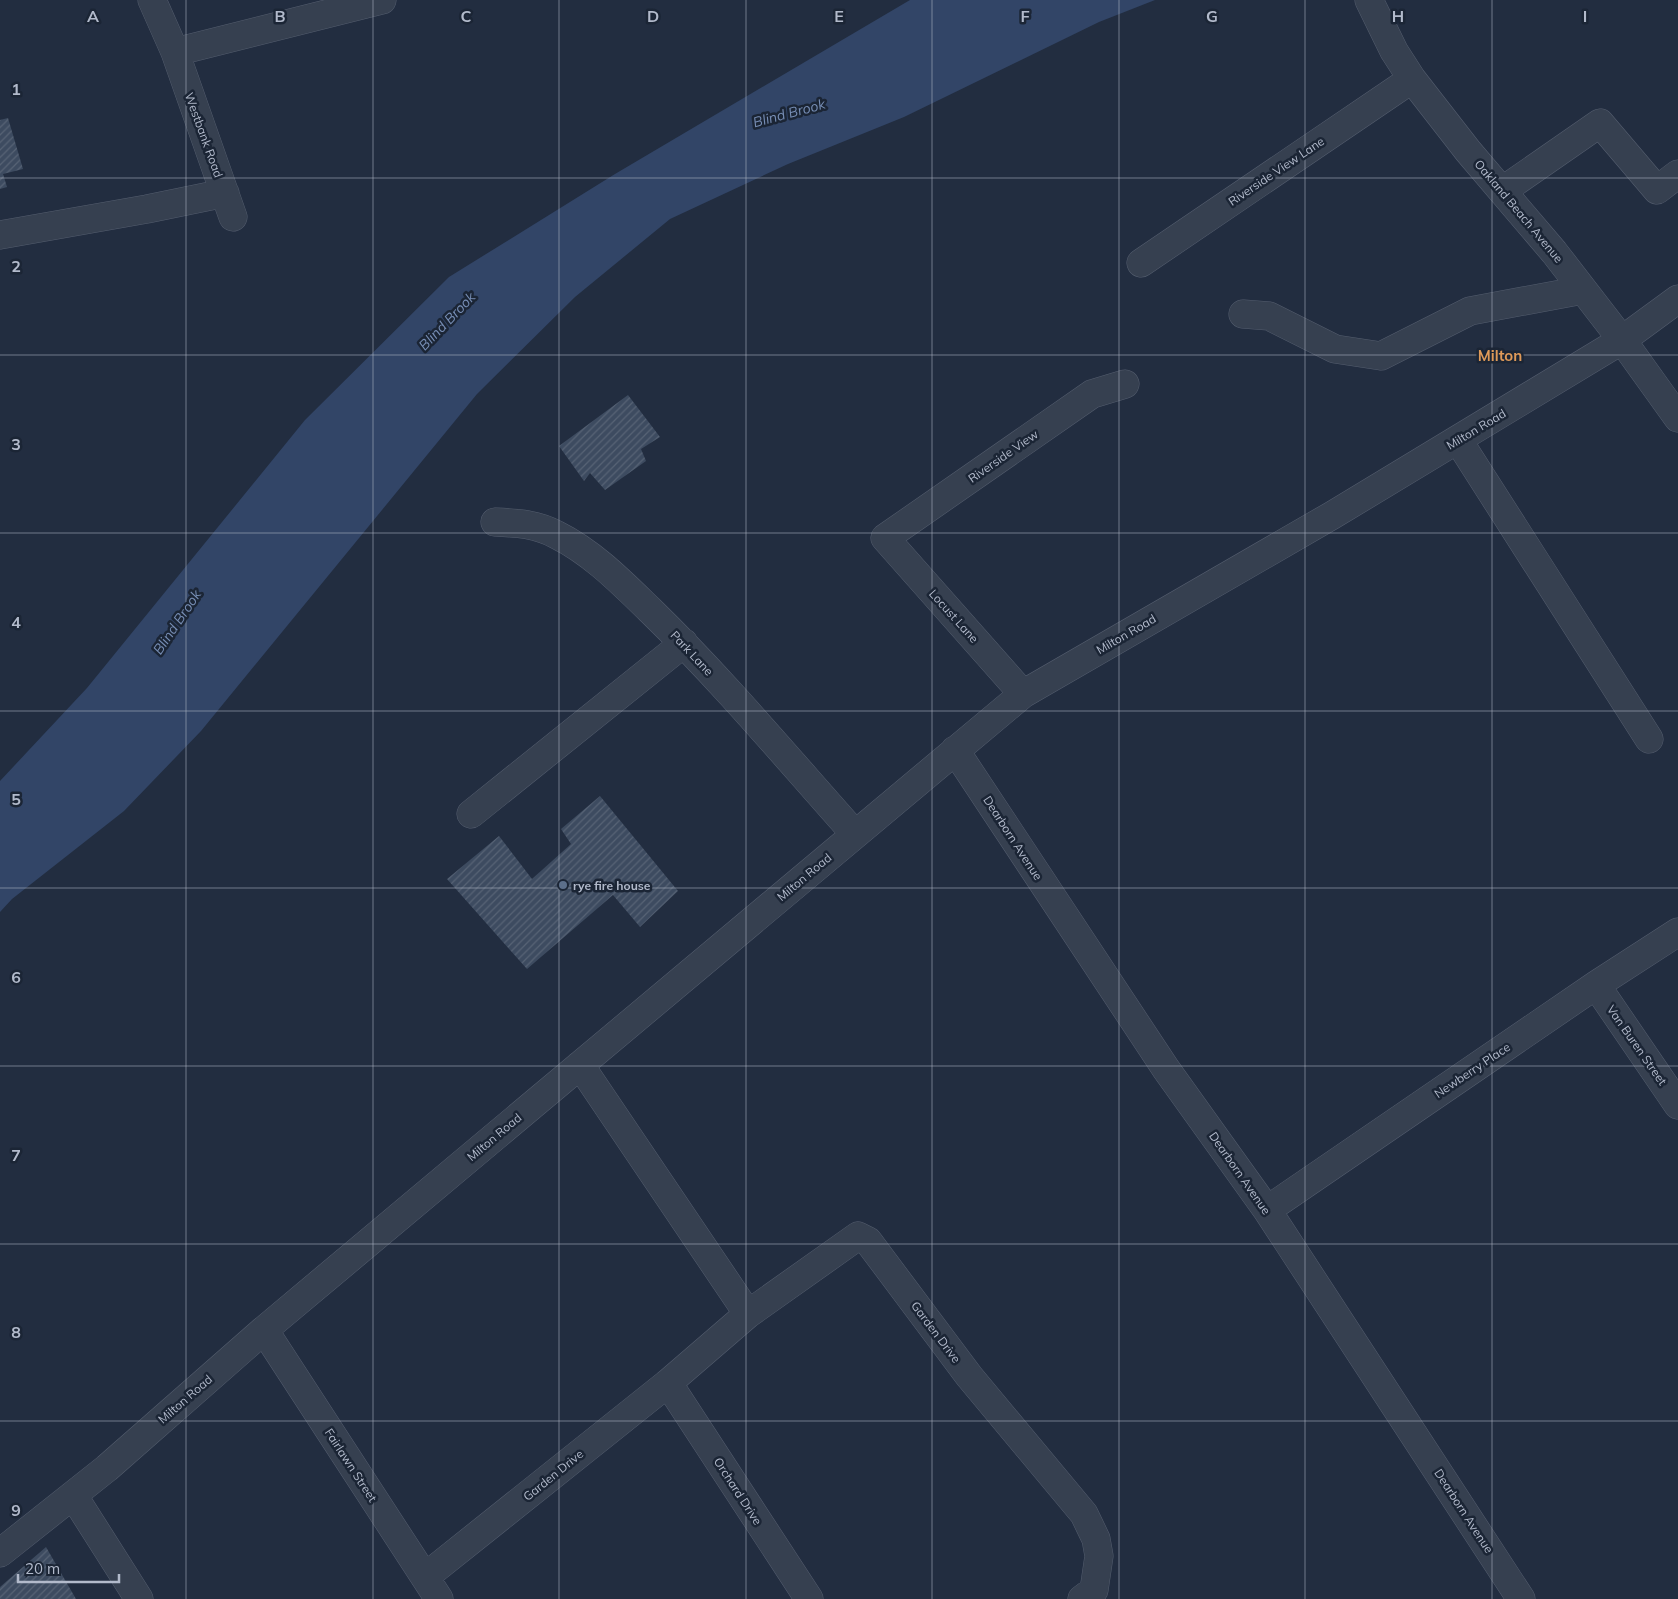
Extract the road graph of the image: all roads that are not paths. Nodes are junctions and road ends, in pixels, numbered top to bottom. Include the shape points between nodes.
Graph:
1 (152, 0) edge
2 (382, 0) edge
3 (1369, 0) edge
4 (175, 52) junction
5 (1412, 79) junction
6 (1678, 174) edge
7 (1502, 191) junction
8 (0, 234) edge
9 (1141, 263) dead end
10 (1583, 290) junction
11 (1678, 299) edge
12 (1243, 314) dead end
13 (1622, 340) junction
14 (1125, 384) dead end
15 (1678, 418) edge
16 (1458, 440) junction
17 (495, 522) dead end
18 (885, 538) joint
19 (684, 642) junction
20 (1023, 694) junction
21 (1649, 739) dead end
22 (955, 750) junction
23 (471, 814) dead end
24 (855, 834) junction
25 (1678, 932) edge
26 (1596, 985) junction
27 (580, 1065) junction
28 (1678, 1105) edge
29 (1267, 1210) junction
30 (748, 1314) junction
31 (264, 1330) junction
32 (668, 1383) junction
33 (73, 1495) junction
34 (0, 1553) edge
35 (432, 1588) edge
36 (139, 1599) edge
37 (809, 1599) edge
38 (1082, 1599) edge
39 (1522, 1599) edge

1 - 4 street, Westbank Road
2 - 4 street
3 - 5 street, Oakland Beach Avenue
4 - 8 street, Westbank Road via 229,205 138,210
5 - 7 street, Oakland Beach Avenue
5 - 9 street, Riverside View Lane
6 - 7 street via 1657,190 1600,123
7 - 10 street, Oakland Beach Avenue
10 - 12 street via 1470,311 1380,356 1335,349 1269,316
10 - 13 street, Oakland Beach Avenue
11 - 13 street, Milton Road
13 - 15 street, Oakland Beach Avenue
13 - 16 street, Milton Road
14 - 18 street, Riverside View via 1092,394
16 - 20 street, Milton Road
16 - 21 street
17 - 19 street, Park Lane via 532,524 557,534 586,553
18 - 20 street, Locust Lane
19 - 23 street
19 - 24 street, Park Lane
20 - 22 street, Milton Road
22 - 24 street, Milton Road
22 - 29 street, Dearborn Avenue via 1166,1069
24 - 27 street, Milton Road
25 - 26 street, Newberry Place
26 - 28 street, Van Buren Street
26 - 29 street, Newberry Place
27 - 30 street
27 - 31 street, Milton Road
29 - 39 street, Dearborn Avenue
30 - 32 street, Garden Drive
30 - 38 street, Garden Drive via 858,1236 868,1241 969,1376 1084,1514 1099,1556 1094,1590
31 - 33 street, Milton Road
31 - 35 street, Fairlawn Street
32 - 35 street, Garden Drive
32 - 37 street, Orchard Drive
33 - 34 street, Milton Road
33 - 36 street

